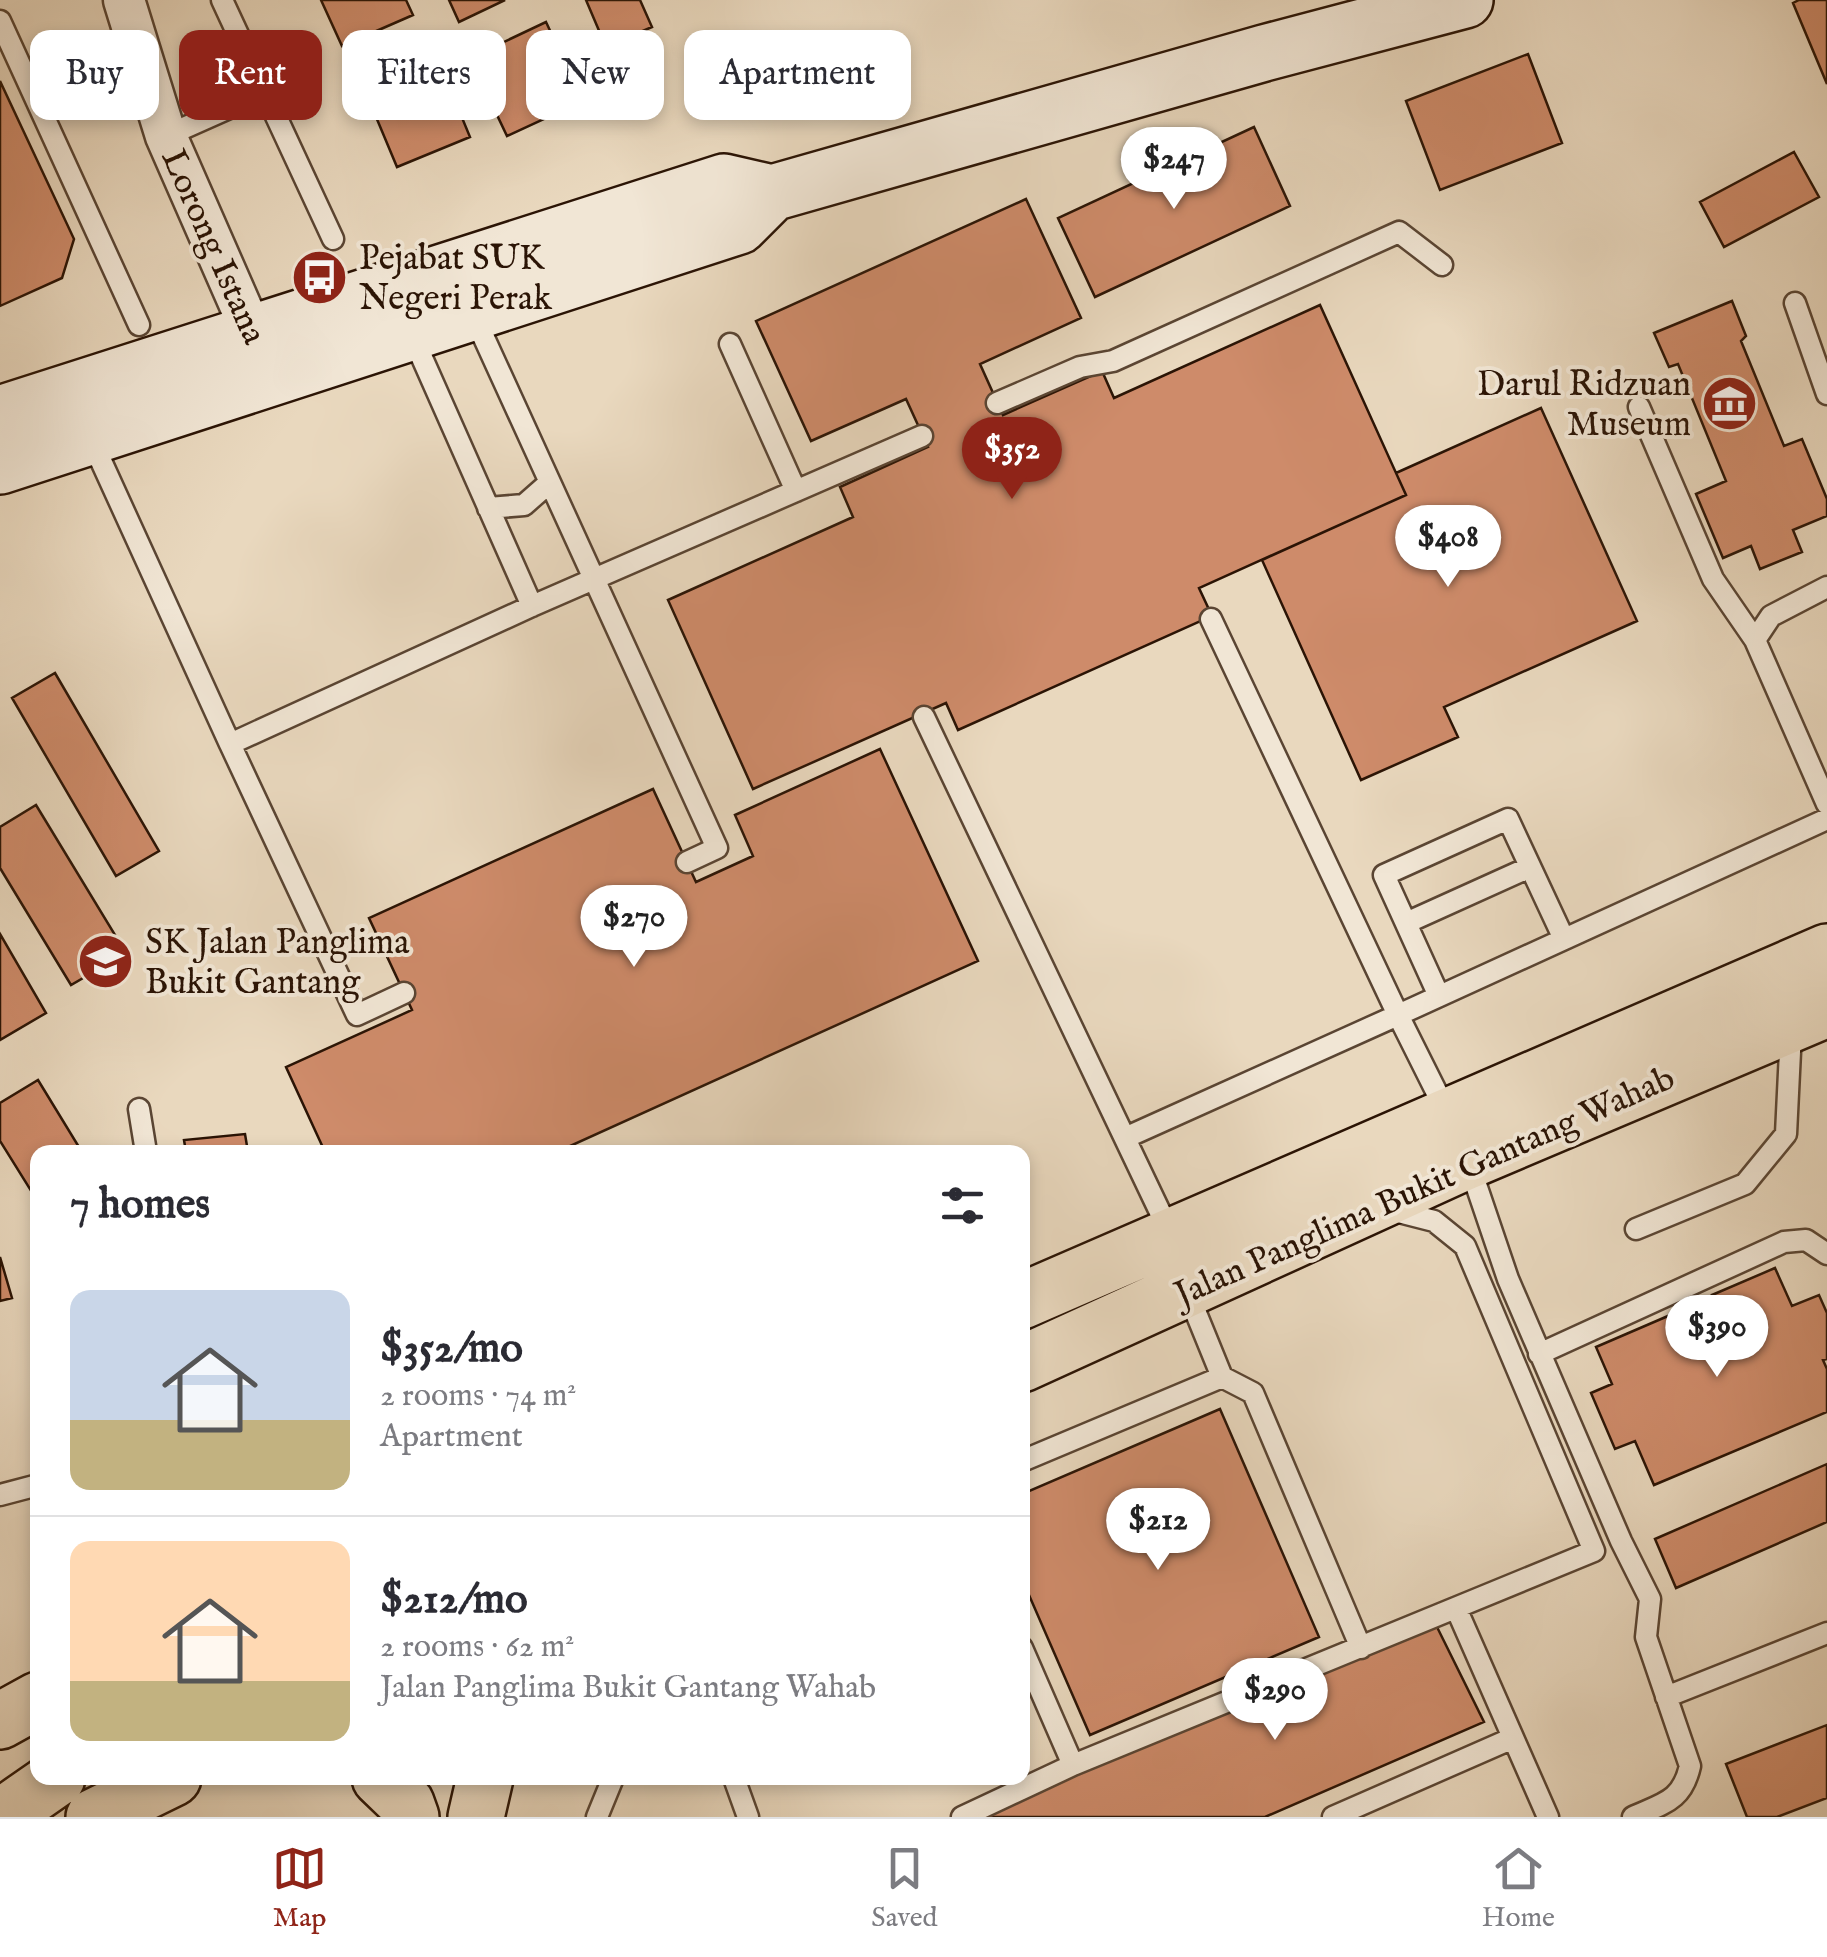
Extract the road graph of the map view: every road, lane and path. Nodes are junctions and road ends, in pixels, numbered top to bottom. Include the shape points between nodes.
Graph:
1 (124, 0) edge
2 (222, 0) edge
3 (1466, 0) edge
4 (0, 22) edge
5 (236, 30) edge
6 (202, 120) edge
7 (277, 120) edge
8 (166, 136) junction
9 (333, 239) dead end
10 (1442, 265) dead end
11 (462, 290) junction
12 (1795, 303) dead end
13 (401, 310) junction
14 (139, 324) dead end
15 (730, 344) dead end
16 (262, 354) junction
17 (1827, 394) edge
18 (997, 403) dead end
19 (1638, 408) dead end
20 (0, 414) edge
21 (90, 436) junction
22 (922, 436) dead end
23 (0, 466) edge
24 (549, 484) junction
25 (796, 491) junction
26 (488, 508) junction
27 (593, 579) junction
28 (1827, 587) edge
29 (532, 606) junction
30 (1211, 619) dead end
31 (1755, 640) junction
32 (924, 717) dead end
33 (230, 744) junction
34 (1827, 804) edge
35 (1827, 819) edge
36 (686, 862) dead end
37 (1530, 867) junction
38 (1406, 923) junction
39 (1564, 939) junction
40 (1827, 952) edge
41 (404, 993) dead end
42 (1440, 996) junction
43 (1398, 1015) junction
44 (1809, 1016) edge
45 (140, 1109) dead end
46 (1127, 1137) junction
47 (1458, 1138) junction
48 (145, 1145) edge
49 (1370, 1207) junction
50 (1636, 1229) dead end
51 (1172, 1236) junction
52 (1827, 1254) edge
53 (1187, 1290) junction
54 (1030, 1298) edge
55 (1539, 1354) junction
56 (1030, 1360) edge
57 (1222, 1377) junction
58 (1030, 1459) edge
59 (30, 1487) edge
60 (0, 1494) edge
61 (1456, 1608) junction
62 (1827, 1633) edge
63 (1361, 1648) junction
64 (1030, 1667) edge
65 (1666, 1697) junction
66 (30, 1704) edge
67 (0, 1721) edge
68 (1513, 1738) junction
69 (1072, 1766) junction
70 (47, 1785) edge
71 (135, 1785) edge
72 (158, 1785) edge
73 (387, 1785) edge
74 (483, 1785) edge
75 (610, 1785) edge
76 (737, 1785) edge
77 (1, 1817) edge
78 (87, 1817) edge
79 (94, 1817) edge
80 (411, 1817) edge
81 (476, 1817) edge
82 (596, 1817) edge
83 (748, 1817) edge
84 (962, 1817) edge
85 (1333, 1817) edge
86 (1548, 1817) edge
87 (1633, 1817) edge

1 - 8 street, Lorong Istana
2 - 5 lane
3 - 11 main road via 772,193 740,226
4 - 14 lane
6 - 8 lane
7 - 9 lane
8 - 16 street, Lorong Istana
10 - 18 lane via 1399,232 1113,360
11 - 13 main road
11 - 24 lane
12 - 17 lane
13 - 16 main road
13 - 26 lane
15 - 25 lane
16 - 20 main road
16 - 21 main road
19 - 31 lane via 1713,579
21 - 23 main road
21 - 33 lane
22 - 25 lane
24 - 26 lane via 524,505
24 - 27 lane
25 - 27 lane
26 - 29 lane
27 - 29 lane
27 - 36 lane via 717,848
28 - 31 lane via 1771,616
29 - 33 lane
30 - 43 lane
31 - 34 lane
32 - 46 lane
33 - 41 lane via 356,1016
35 - 39 lane
37 - 38 lane
37 - 38 lane via 1508,818 1384,875
37 - 39 lane
38 - 42 lane
39 - 42 lane
40 - 47 highway, Jalan Panglima Bukit Gantang Wahab
42 - 43 lane
43 - 46 lane
43 - 47 lane
44 - 47 highway, Jalan Panglima Bukit Gantang Wahab
44 - 50 lane via 1786,1134 1745,1184
45 - 48 lane
46 - 51 lane
47 - 49 highway, Jalan Panglima Bukit Gantang Wahab
47 - 51 highway, Jalan Panglima Bukit Gantang Wahab
47 - 55 lane
49 - 53 highway, Jalan Panglima Bukit Gantang Wahab
49 - 61 lane via 1434,1221 1465,1246 1594,1551
51 - 54 highway, Jalan Panglima Bukit Gantang Wahab
52 - 55 lane via 1806,1240 1784,1242
53 - 56 highway, Jalan Panglima Bukit Gantang Wahab
53 - 57 lane
55 - 65 lane via 1650,1599 1646,1637
57 - 58 lane
57 - 63 lane via 1253,1393
59 - 60 lane
61 - 63 lane
61 - 68 lane
62 - 65 lane
63 - 69 lane
64 - 69 lane
65 - 87 lane via 1690,1766 1686,1785 1673,1799
66 - 67 highway
68 - 85 lane
68 - 86 lane
69 - 84 lane
70 - 77 highway
71 - 78 highway
72 - 79 highway
73 - 80 highway
74 - 81 highway
75 - 82 lane
76 - 83 lane

